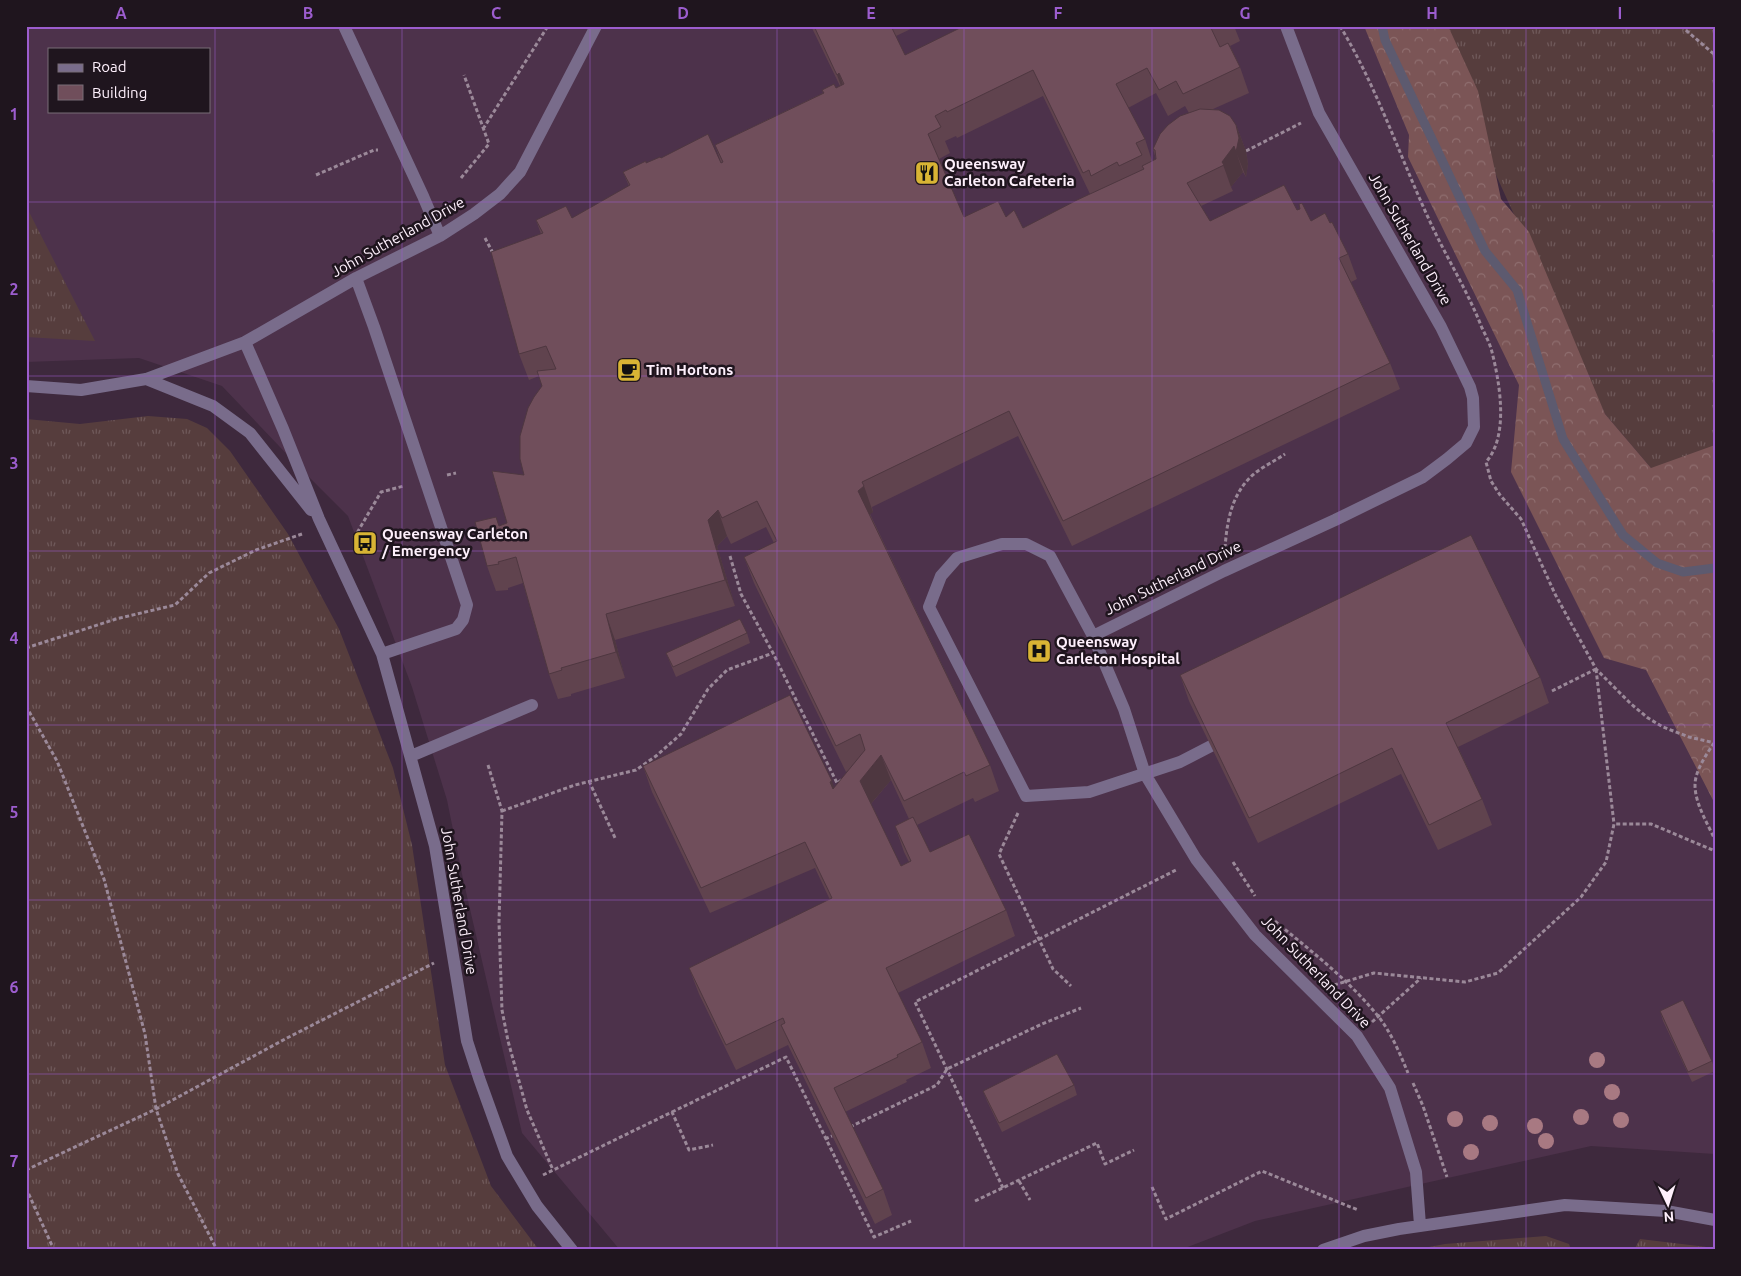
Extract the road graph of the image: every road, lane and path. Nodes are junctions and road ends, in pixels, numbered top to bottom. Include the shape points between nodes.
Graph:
1 (344, 26) edge
2 (548, 26) edge
3 (596, 26) edge
4 (1286, 26) edge
5 (1681, 26) edge
6 (1715, 55) edge
7 (464, 75) dead end
8 (1319, 113) junction
9 (483, 128) junction
10 (402, 151) junction
11 (1246, 151) dead end
12 (316, 175) dead end
13 (461, 178) dead end
14 (440, 236) junction
15 (485, 238) dead end
16 (498, 262) edge
17 (356, 278) junction
18 (245, 342) junction
19 (146, 379) junction
20 (26, 386) edge
21 (1285, 454) dead end
22 (456, 473) dead end
23 (426, 480) junction
24 (319, 519) junction
25 (303, 534) dead end
26 (354, 538) dead end
27 (730, 556) dead end
28 (1224, 571) junction
29 (1093, 636) junction
30 (26, 648) edge
31 (773, 653) junction
32 (382, 654) junction
33 (1596, 669) junction
34 (1552, 691) dead end
35 (532, 705) dead end
36 (26, 706) edge
37 (1714, 743) edge
38 (1211, 746) edge
39 (411, 756) junction
40 (488, 765) dead end
41 (1145, 774) junction
42 (845, 778) edge
43 (588, 781) junction
44 (1026, 796) junction
45 (502, 811) junction
46 (1614, 824) junction
47 (616, 840) dead end
48 (1715, 840) edge
49 (1715, 851) edge
50 (1159, 878) dead end
51 (1039, 940) junction
52 (452, 953) junction
53 (1422, 977) junction
54 (1071, 986) dead end
55 (1314, 992) junction
56 (1081, 1008) dead end
57 (1357, 1036) junction
58 (947, 1069) junction
59 (156, 1109) junction
60 (672, 1112) junction
61 (849, 1127) edge
62 (832, 1136) edge
63 (825, 1139) junction
64 (713, 1145) dead end
65 (1134, 1150) dead end
66 (26, 1170) edge
67 (553, 1170) junction
68 (1019, 1181) junction
69 (524, 1184) junction
70 (1152, 1187) dead end
71 (26, 1188) edge
72 (1003, 1188) junction
73 (1030, 1200) dead end
74 (975, 1201) dead end
75 (1358, 1210) dead end
76 (1715, 1220) edge
77 (911, 1221) dead end
78 (1420, 1225) junction
79 (54, 1250) edge
80 (217, 1250) edge
81 (572, 1250) edge
82 (1323, 1250) edge

1 - 10 street
2 - 9 path
3 - 14 street, John Sutherland Drive via 520,172 500,194
4 - 8 street, John Sutherland Drive
5 - 6 path
7 - 9 path
8 - 11 path
8 - 28 street, John Sutherland Drive via 1441,327 1473,398 1474,427 1466,443 1423,477
9 - 13 path via 488,144
10 - 12 path via 374,150
10 - 14 street
14 - 17 street, John Sutherland Drive
15 - 16 path
17 - 18 street, John Sutherland Drive
17 - 23 street
18 - 19 street, John Sutherland Drive
18 - 24 street, John Sutherland Drive
19 - 20 street, John Sutherland Drive via 81,390
19 - 24 street, John Sutherland Drive via 213,406 250,433
21 - 28 path via 1254,474 1236,496 1226,525
22 - 23 path
23 - 26 path via 381,492
23 - 32 street via 467,605 463,620 456,629
24 - 32 street, John Sutherland Drive
25 - 30 path via 256,550 209,573 175,605 116,619
27 - 31 path via 741,594
28 - 29 street, John Sutherland Drive
29 - 41 street, John Sutherland Drive via 1124,710
29 - 44 street via 1050,556 1026,544 1002,544 957,558 941,576 929,607
31 - 42 path via 837,783
31 - 43 path via 728,670 708,689 681,734 636,770
32 - 39 street, John Sutherland Drive
33 - 34 path
33 - 37 path via 1648,718 1689,737
33 - 46 path
35 - 39 street
36 - 59 path via 57,761 104,880 145,1034
37 - 48 path via 1702,763 1695,785 1701,810
38 - 41 street via 1180,762
39 - 52 street, John Sutherland Drive via 436,846
40 - 45 path
41 - 44 street via 1089,792
41 - 55 street, John Sutherland Drive via 1196,859 1256,935
43 - 45 path
43 - 47 path
44 - 51 path via 998,854
45 - 67 path via 499,922 502,1010 527,1110
46 - 49 path via 1651,824
46 - 53 path via 1606,862 1581,897 1498,973 1465,982
50 - 51 path
51 - 54 path via 1053,969
51 - 58 path via 915,1002
52 - 59 path
52 - 69 street, John Sutherland Drive via 468,1041 479,1078 507,1156
53 - 55 path via 1374,973
53 - 57 path
55 - 57 street, John Sutherland Drive
56 - 58 path
57 - 78 street, John Sutherland Drive via 1390,1088 1416,1172
58 - 61 path via 937,1085
58 - 72 path
59 - 66 path
59 - 80 path via 178,1174
60 - 63 path via 786,1057
60 - 64 path via 689,1150
60 - 67 path
62 - 63 path
63 - 77 path via 874,1237
65 - 68 path via 1105,1164 1097,1143
67 - 69 path
68 - 72 path
68 - 73 path
69 - 81 street, John Sutherland Drive via 536,1206
70 - 75 path via 1166,1219 1262,1172
71 - 79 path
72 - 74 path
76 - 78 street via 1666,1211 1565,1205
78 - 82 street via 1364,1236

